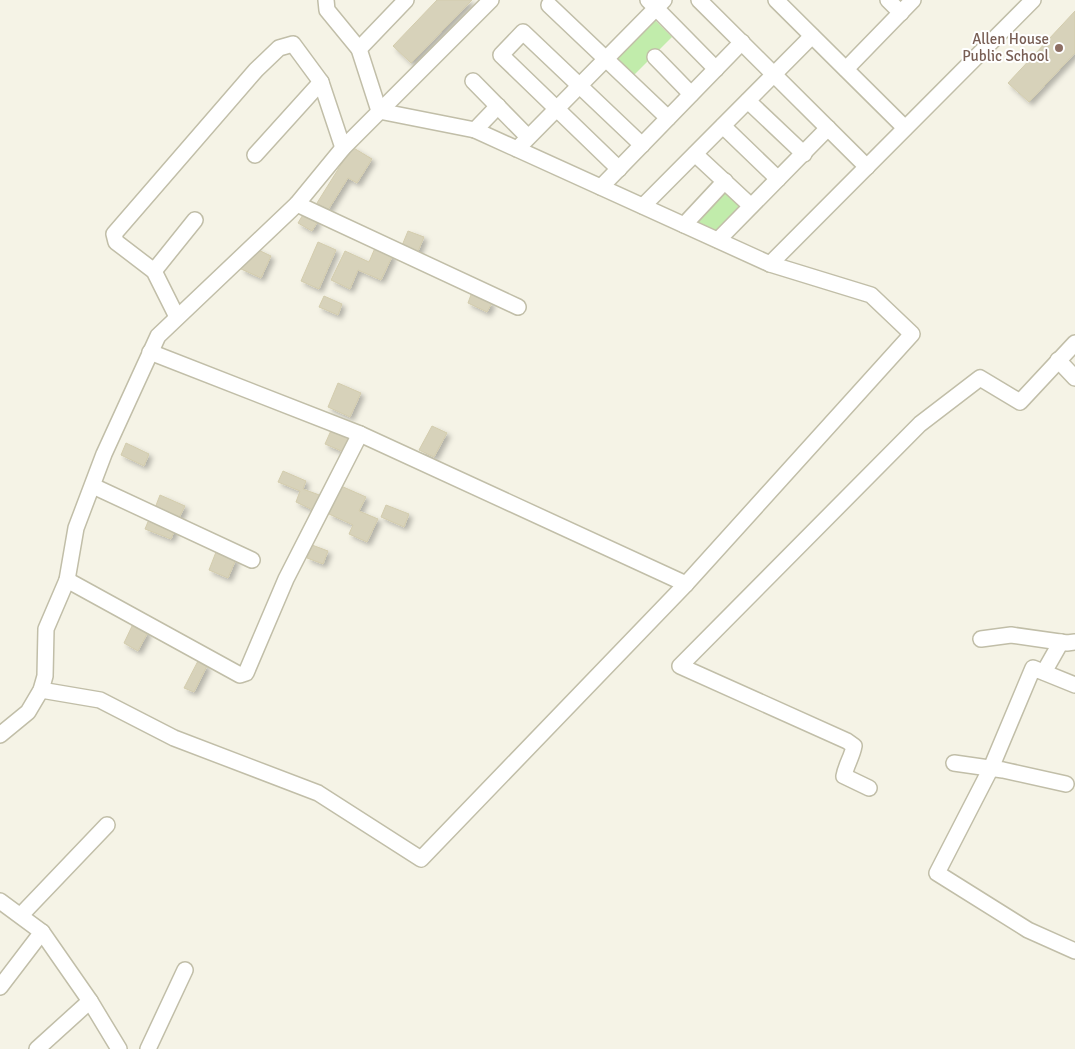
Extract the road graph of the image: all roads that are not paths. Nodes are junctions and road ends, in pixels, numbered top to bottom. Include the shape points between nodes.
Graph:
1 (326, 0) edge
2 (406, 0) edge
3 (492, 0) edge
4 (699, 0) edge
5 (776, 0) edge
6 (888, 0) edge
7 (913, 0) edge
8 (1033, 0) edge
9 (656, 3) edge
10 (549, 5) dead end
11 (901, 13) junction
12 (812, 36) junction
13 (742, 42) junction
14 (359, 49) junction
15 (655, 57) dead end
16 (606, 59) junction
17 (716, 68) junction
18 (846, 69) junction
19 (774, 74) junction
20 (474, 80) dead end
21 (321, 82) junction
22 (579, 85) junction
23 (691, 94) junction
24 (748, 100) junction
25 (498, 106) junction
26 (556, 109) junction
27 (379, 111) junction
28 (668, 118) junction
29 (723, 126) junction
30 (828, 128) junction
31 (905, 128) junction
32 (475, 130) junction
33 (528, 137) junction
34 (642, 145) junction
35 (343, 148) junction
36 (517, 148) junction
37 (695, 154) junction
38 (804, 154) junction
39 (255, 155) dead end
40 (867, 167) junction
41 (619, 169) junction
42 (778, 179) junction
43 (725, 181) junction
44 (601, 187) junction
45 (297, 204) junction
46 (643, 206) junction
47 (752, 206) junction
48 (195, 220) dead end
49 (684, 225) junction
50 (718, 240) junction
51 (770, 264) junction
52 (154, 271) junction
53 (518, 307) dead end
54 (177, 317) junction
55 (1075, 342) edge
56 (150, 352) junction
57 (1058, 360) junction
58 (1075, 378) edge
59 (360, 434) junction
60 (93, 486) junction
61 (252, 560) dead end
62 (67, 580) junction
63 (686, 584) junction
64 (981, 639) dead end
65 (1068, 642) edge
66 (1044, 672) junction
67 (1075, 686) edge
68 (41, 690) junction
69 (0, 735) edge
70 (954, 763) dead end
71 (991, 768) junction
72 (1066, 784) dead end
73 (869, 788) dead end
74 (107, 825) dead end
75 (0, 901) edge
76 (22, 915) junction
77 (42, 932) junction
78 (1075, 951) edge
79 (185, 970) dead end
80 (0, 987) edge
81 (90, 1001) junction
82 (37, 1049) edge
83 (118, 1049) edge
84 (148, 1049) edge

1 - 14 street via 327,10
2 - 14 street
3 - 27 street
4 - 13 street
5 - 12 street
6 - 11 street
7 - 11 street
8 - 31 street
9 - 16 street
9 - 17 street
10 - 16 street
11 - 18 street
12 - 18 street
12 - 19 street
13 - 17 street
13 - 19 street
14 - 27 street
15 - 23 street
16 - 22 street
16 - 28 street
17 - 23 street
18 - 31 street
19 - 24 street
19 - 30 street
20 - 25 street
21 - 35 street
21 - 39 street
21 - 52 street via 293,44 279,48 256,70 114,234 116,242
22 - 26 street
22 - 26 street via 523,32 501,55
22 - 34 street
23 - 28 street
24 - 29 street
24 - 38 street
25 - 32 street
25 - 33 street
26 - 33 street
26 - 41 street
27 - 32 street
27 - 35 street
28 - 34 street
29 - 37 street
29 - 42 street
30 - 38 street
30 - 40 street
31 - 40 street
32 - 36 street
33 - 36 street
34 - 41 street
35 - 45 street
36 - 44 street
37 - 43 street
37 - 46 street
38 - 42 street
40 - 51 street
41 - 44 street
42 - 47 street
43 - 47 street
43 - 49 street
44 - 46 street
45 - 53 street
45 - 54 street
46 - 49 street
47 - 50 street
48 - 52 street
49 - 50 street
50 - 51 street
51 - 63 street via 872,295 912,334
52 - 54 street
54 - 56 street via 158,336
55 - 57 street
56 - 59 street
56 - 60 street
57 - 58 street
57 - 73 street via 1020,402 980,378 920,424 680,666 847,741 854,746 844,776
59 - 62 street via 286,579 246,673 240,675
59 - 63 street
60 - 61 street
60 - 62 street via 76,528
62 - 68 street via 46,629
63 - 68 street via 421,859 318,794 174,738 100,700
64 - 65 street via 1011,635
65 - 66 street
66 - 67 street
66 - 71 street via 1033,668
68 - 69 street via 28,712
70 - 71 street
71 - 72 street
71 - 78 street via 937,873 1028,930
74 - 76 street
75 - 76 street
76 - 77 street
77 - 80 street
77 - 81 street
79 - 84 street
81 - 82 street
81 - 83 street

